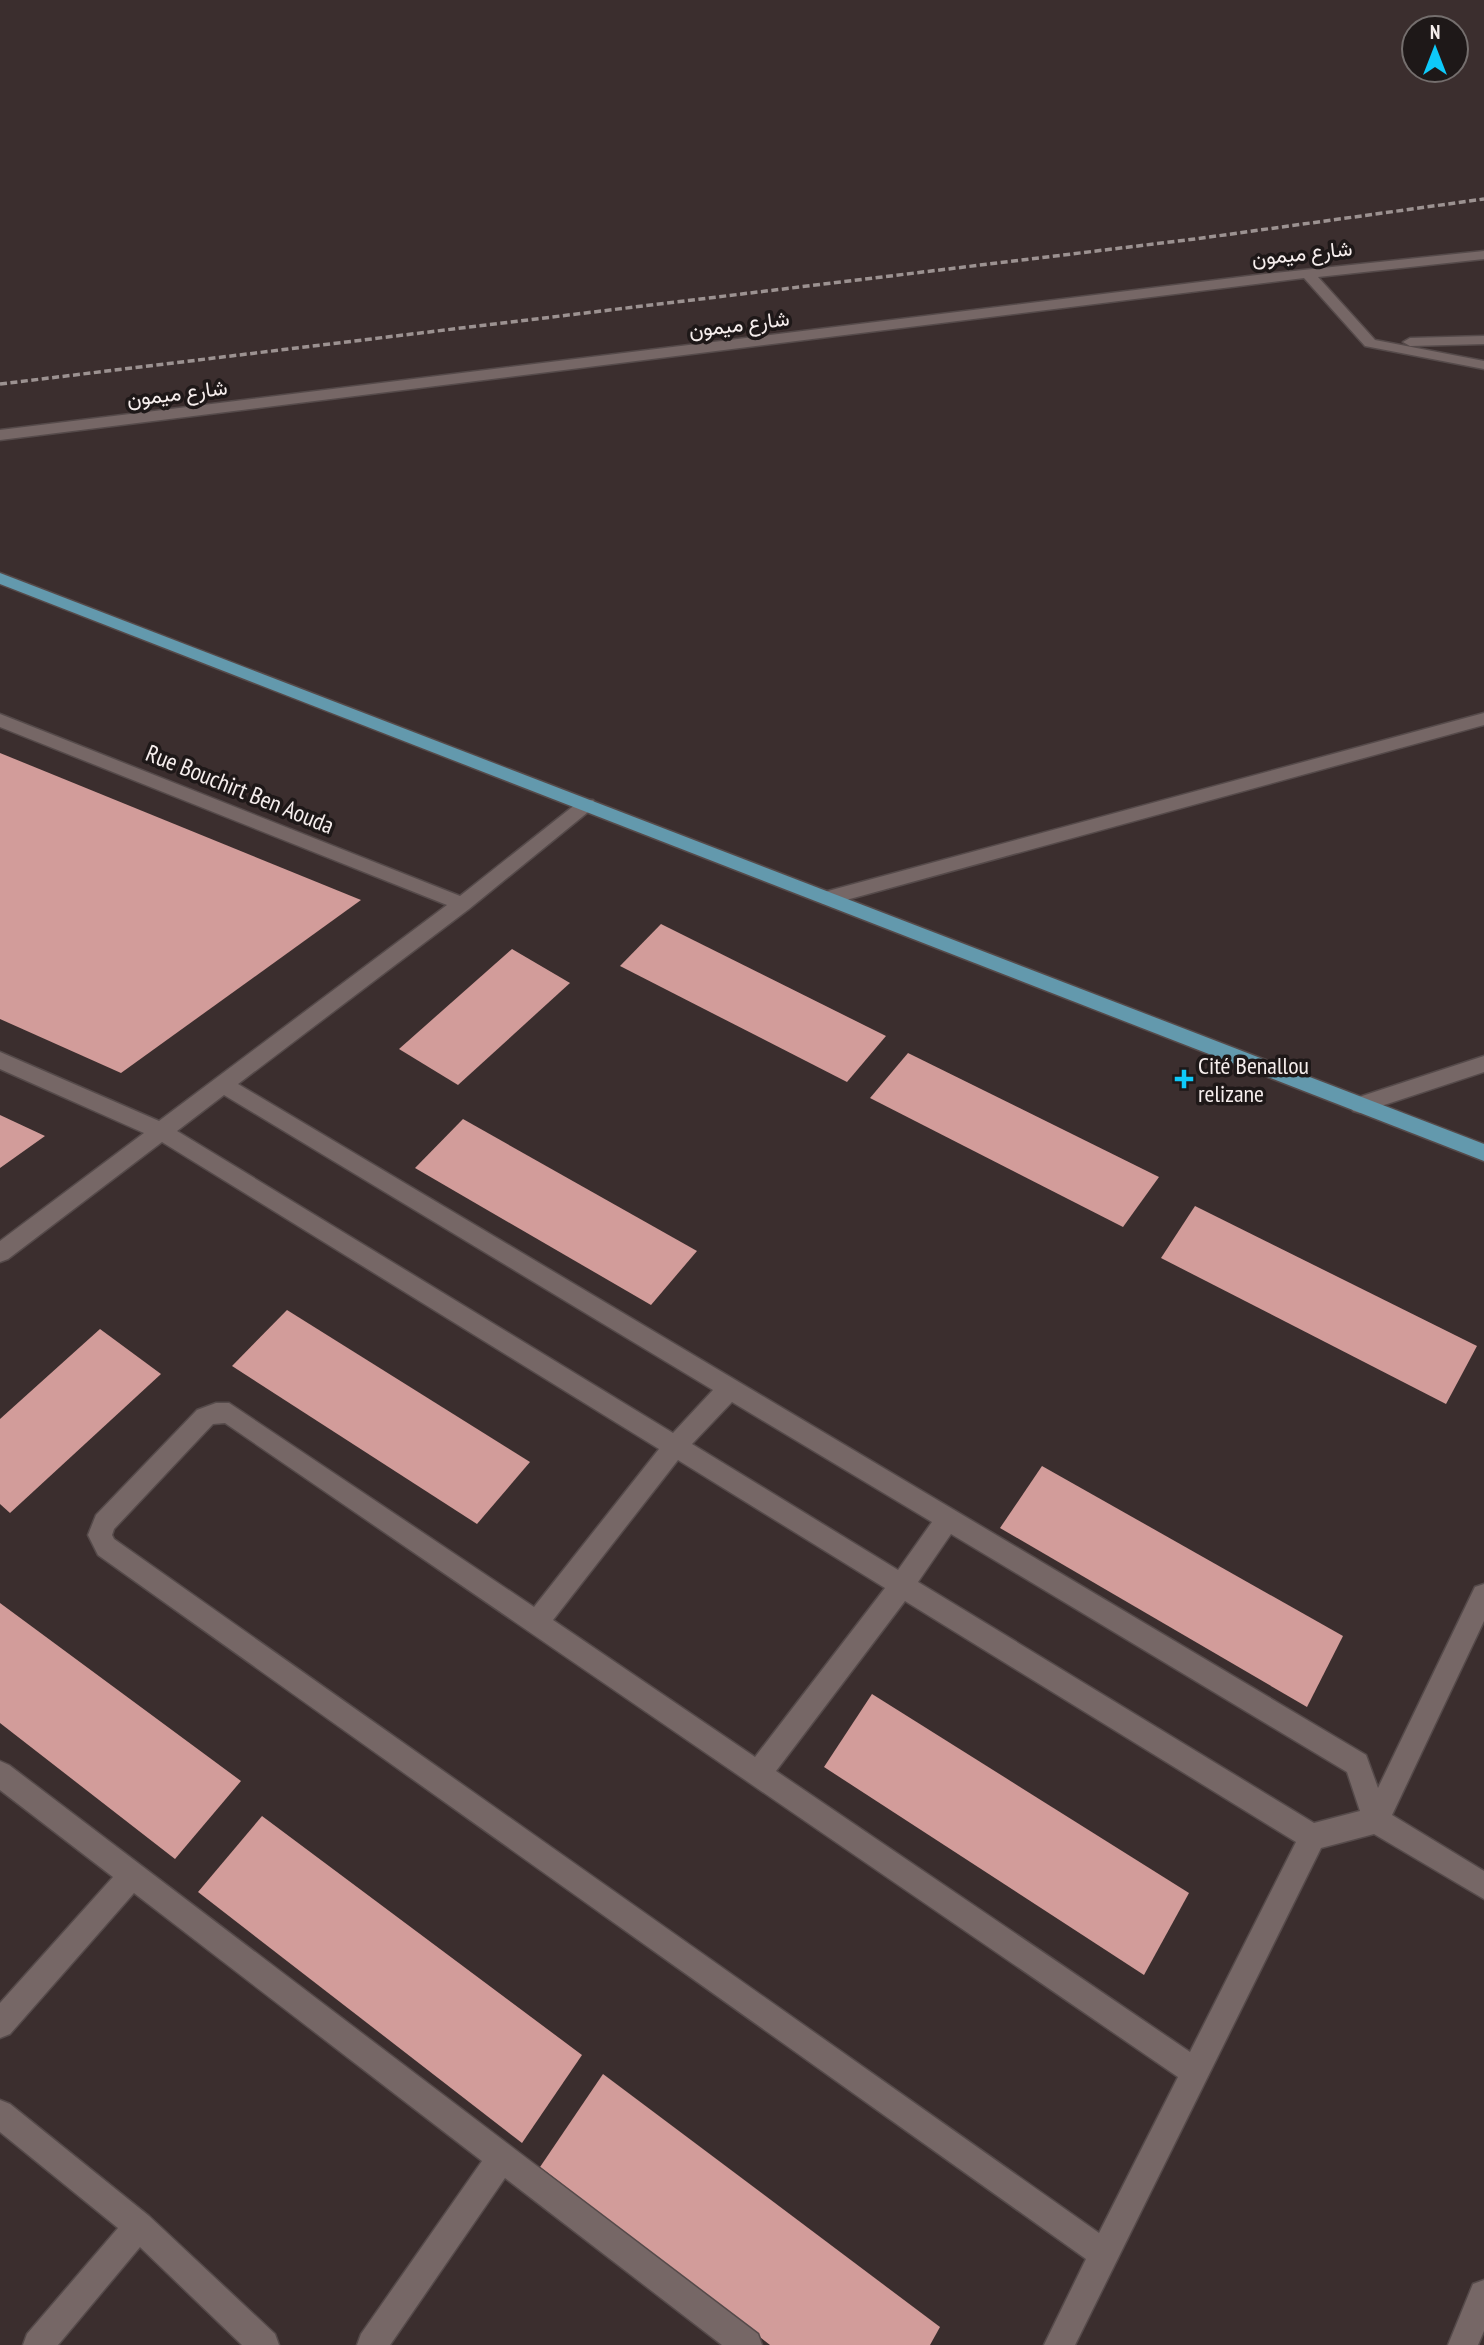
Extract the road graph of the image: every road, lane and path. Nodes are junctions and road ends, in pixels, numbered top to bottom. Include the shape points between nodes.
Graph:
1 (1484, 255) edge
2 (1308, 274) junction
3 (1484, 340) edge
4 (1370, 343) junction
5 (1484, 365) edge
6 (0, 435) edge
7 (0, 578) edge
8 (1484, 719) edge
9 (0, 720) edge
10 (587, 804) junction
11 (828, 898) junction
12 (462, 904) junction
13 (0, 1060) edge
14 (1484, 1064) edge
15 (223, 1085) junction
16 (1360, 1105) junction
17 (161, 1131) junction
18 (1484, 1153) edge
19 (0, 1253) edge
20 (730, 1388) junction
21 (676, 1446) junction
22 (948, 1518) junction
23 (902, 1585) junction
24 (1484, 1595) edge
25 (536, 1623) junction
26 (0, 1773) edge
27 (758, 1774) junction
28 (1376, 1821) junction
29 (1312, 1837) junction
30 (132, 1876) junction
31 (1484, 1886) edge
32 (0, 2024) edge
33 (1195, 2072) junction
34 (0, 2114) edge
35 (502, 2158) junction
36 (139, 2226) junction
37 (1104, 2254) junction
38 (1484, 2295) edge
39 (729, 2339) edge
40 (38, 2345) edge
41 (264, 2345) edge
42 (372, 2345) edge
43 (1059, 2345) edge
44 (1463, 2345) edge

1 - 2 street, شارع ميمون
2 - 4 street
2 - 6 street, شارع ميمون
3 - 4 street
4 - 5 street
7 - 10 main road
8 - 11 street
9 - 12 street, Rue Bouchirt Ben Aouda
10 - 11 main road
10 - 12 street
11 - 16 main road
12 - 15 street
13 - 17 street
14 - 16 street
15 - 17 street
15 - 20 street
16 - 18 main road
17 - 19 street
17 - 21 street
20 - 21 street
20 - 22 street
21 - 23 street
21 - 25 street
22 - 23 street
22 - 28 street via 1357,1764
23 - 27 street
23 - 29 street
24 - 28 street
25 - 27 street
25 - 37 street via 229,1413 205,1417 104,1523 100,1535 106,1547
26 - 30 street
27 - 33 street
28 - 29 street
28 - 31 street
29 - 33 street
30 - 32 street
30 - 35 street
33 - 37 street
34 - 36 street
35 - 39 street
35 - 42 street
36 - 40 street
36 - 41 street
37 - 43 street
38 - 44 street

